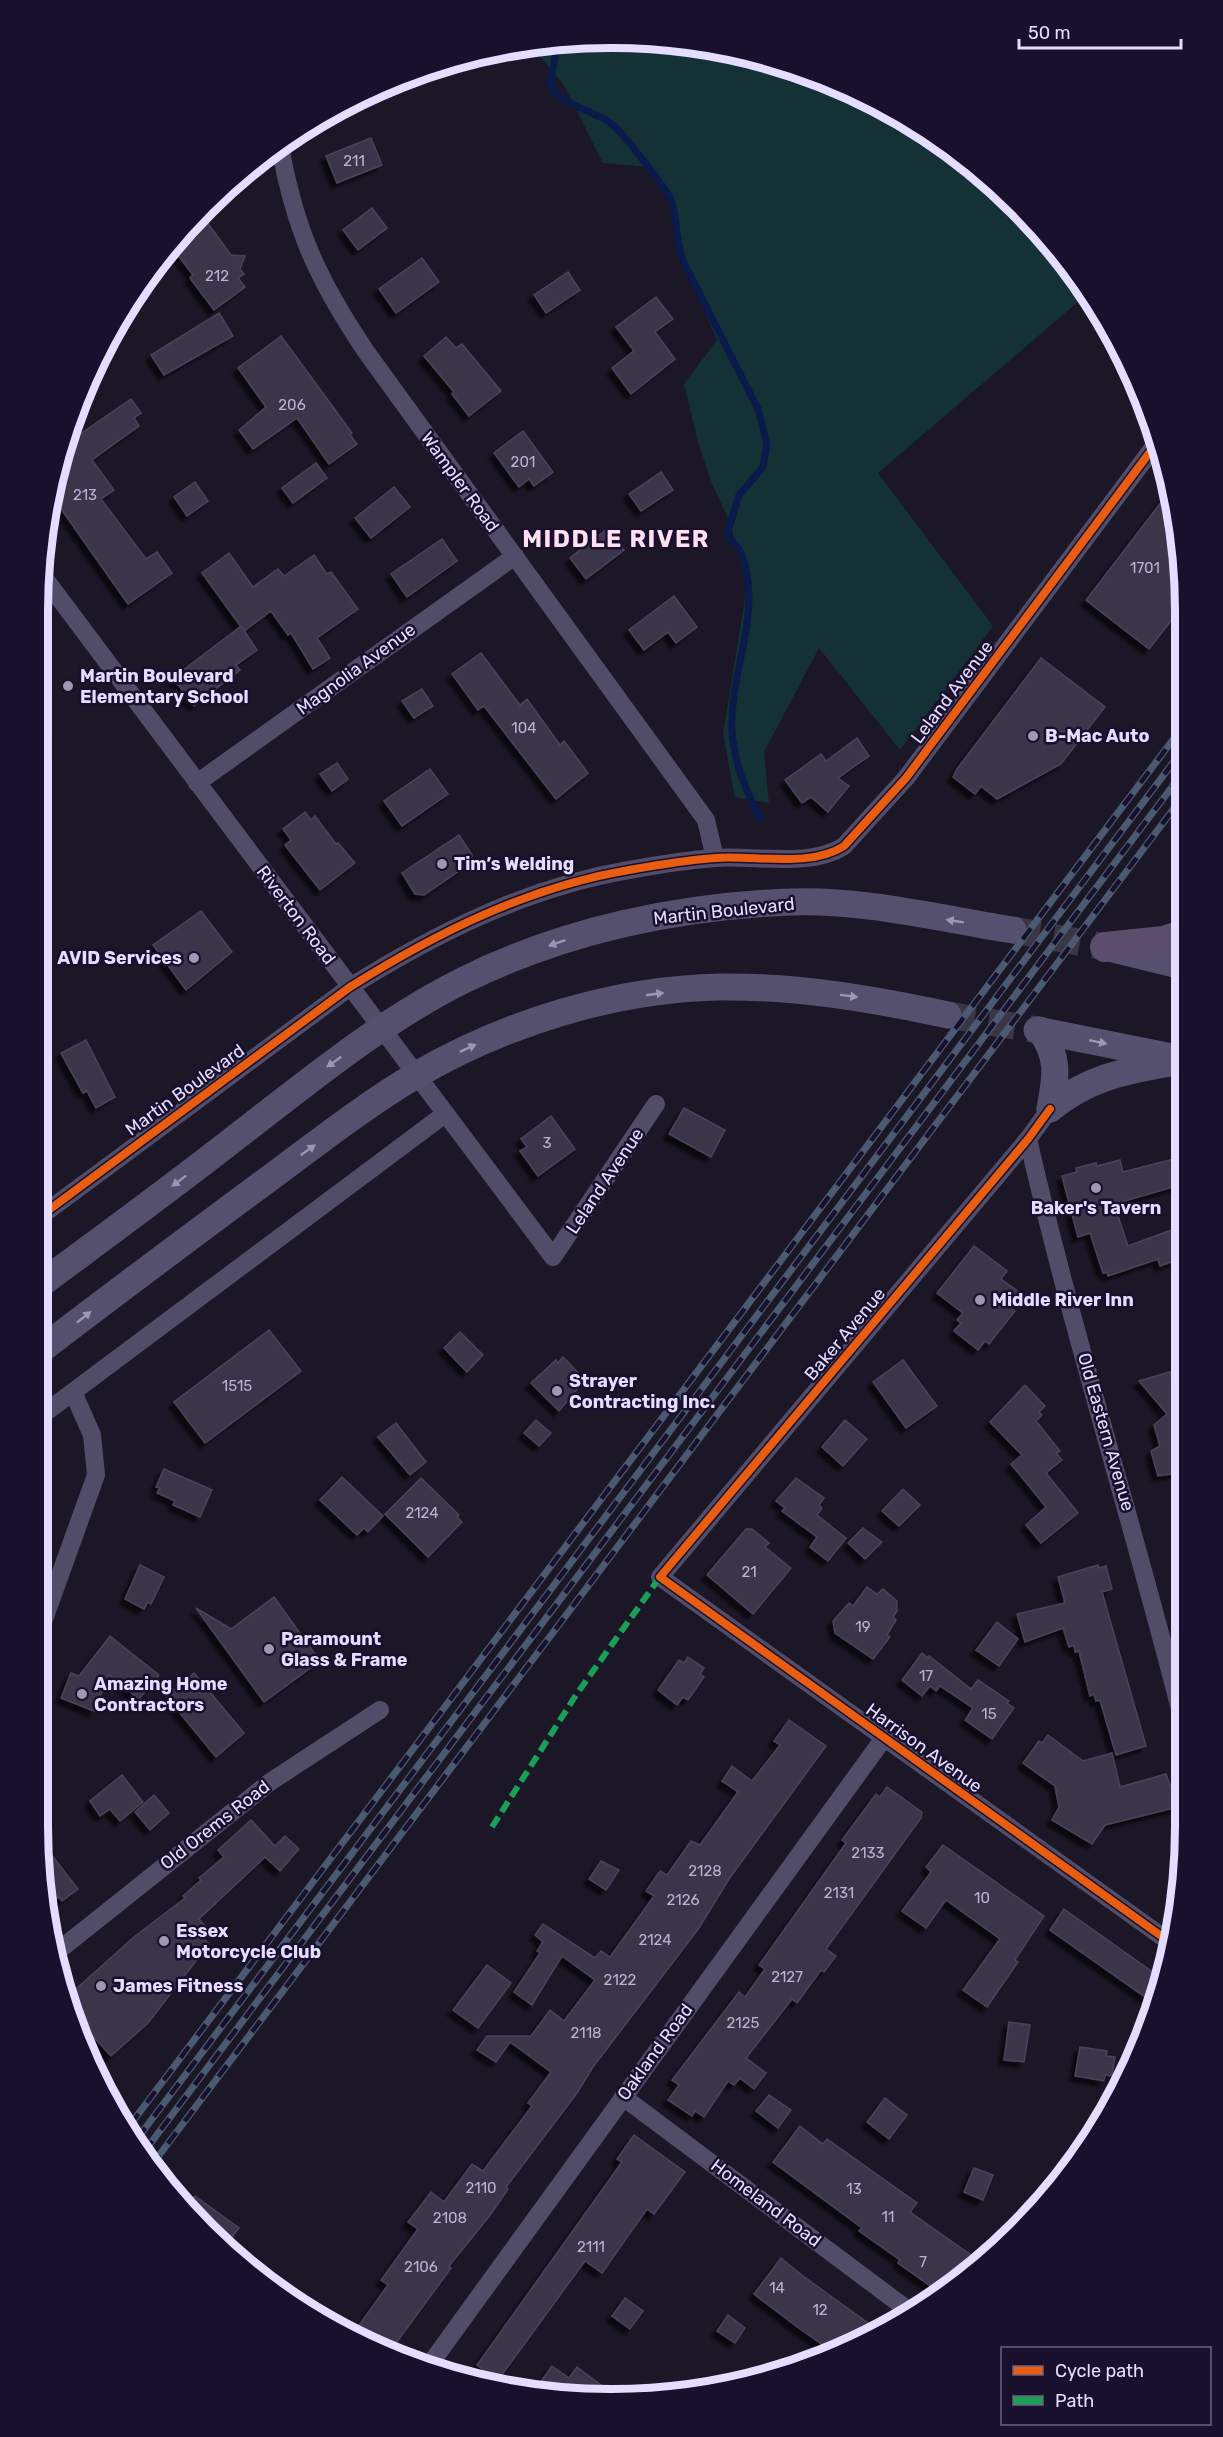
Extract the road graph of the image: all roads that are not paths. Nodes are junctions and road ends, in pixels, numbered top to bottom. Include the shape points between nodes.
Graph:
1 (282, 154) edge
2 (1151, 450) edge
3 (514, 556) junction
4 (49, 584) edge
5 (197, 783) junction
6 (715, 858) junction
7 (1013, 930) tunnel mouth
8 (1175, 937) edge
9 (1103, 947) joint
10 (1175, 964) edge
11 (350, 987) junction
12 (948, 1015) tunnel mouth
13 (382, 1029) junction
14 (1175, 1059) edge
15 (1175, 1061) edge
16 (416, 1075) junction
17 (656, 1104) dead end
18 (1050, 1108) junction
19 (445, 1114) junction
20 (1028, 1139) junction
21 (48, 1211) edge
22 (553, 1257) joint
23 (48, 1279) edge
24 (48, 1345) edge
25 (73, 1392) junction
26 (48, 1411) edge
27 (660, 1577) joint
28 (48, 1608) edge
29 (1175, 1689) edge
30 (380, 1710) dead end
31 (884, 1738) junction
32 (1163, 1938) edge
33 (62, 1948) edge
34 (623, 2097) junction
35 (904, 2307) edge
36 (433, 2360) edge

1 - 3 street, Wampler Road via 305,246 330,298
2 - 6 street, Leland Avenue via 906,778 855,837 824,856
3 - 5 street, Magnolia Avenue
3 - 6 street, Wampler Road via 706,820
4 - 5 street, Riverton Road
5 - 11 street, Riverton Road
6 - 11 street, Leland Avenue via 627,870 547,890 444,933
7 -> 13 main road, Martin Boulevard via 830,903 792,902 669,913 506,960 462,981
8 - 9 main road
9 - 10 main road
11 - 13 street, Riverton Road
11 - 21 street, Martin Boulevard
16 -> 12 main road via 468,1047 523,1025 654,993 717,987 771,988 871,998
13 - 16 street, Riverton Road
13 -> 23 main road, Martin Boulevard
18 -> 14 main road via 1056,1076 1054,1053 1039,1030
15 - 18 main road via 1089,1083
16 - 19 street, Riverton Road
24 -> 16 main road
17 - 22 street, Leland Avenue
18 - 20 street, Baker Avenue
19 - 22 street, Riverton Road
19 - 25 street
20 - 27 street, Baker Avenue
20 - 29 street, Old Eastern Avenue via 1062,1278
25 - 26 street
25 - 28 street via 92,1435 96,1475
27 - 31 street, Harrison Avenue
30 - 33 street, Old Orems Road via 270,1782
31 - 32 street, Harrison Avenue
31 - 34 street, Oakland Road
34 - 35 street, Homeland Road
34 - 36 street, Oakland Road

